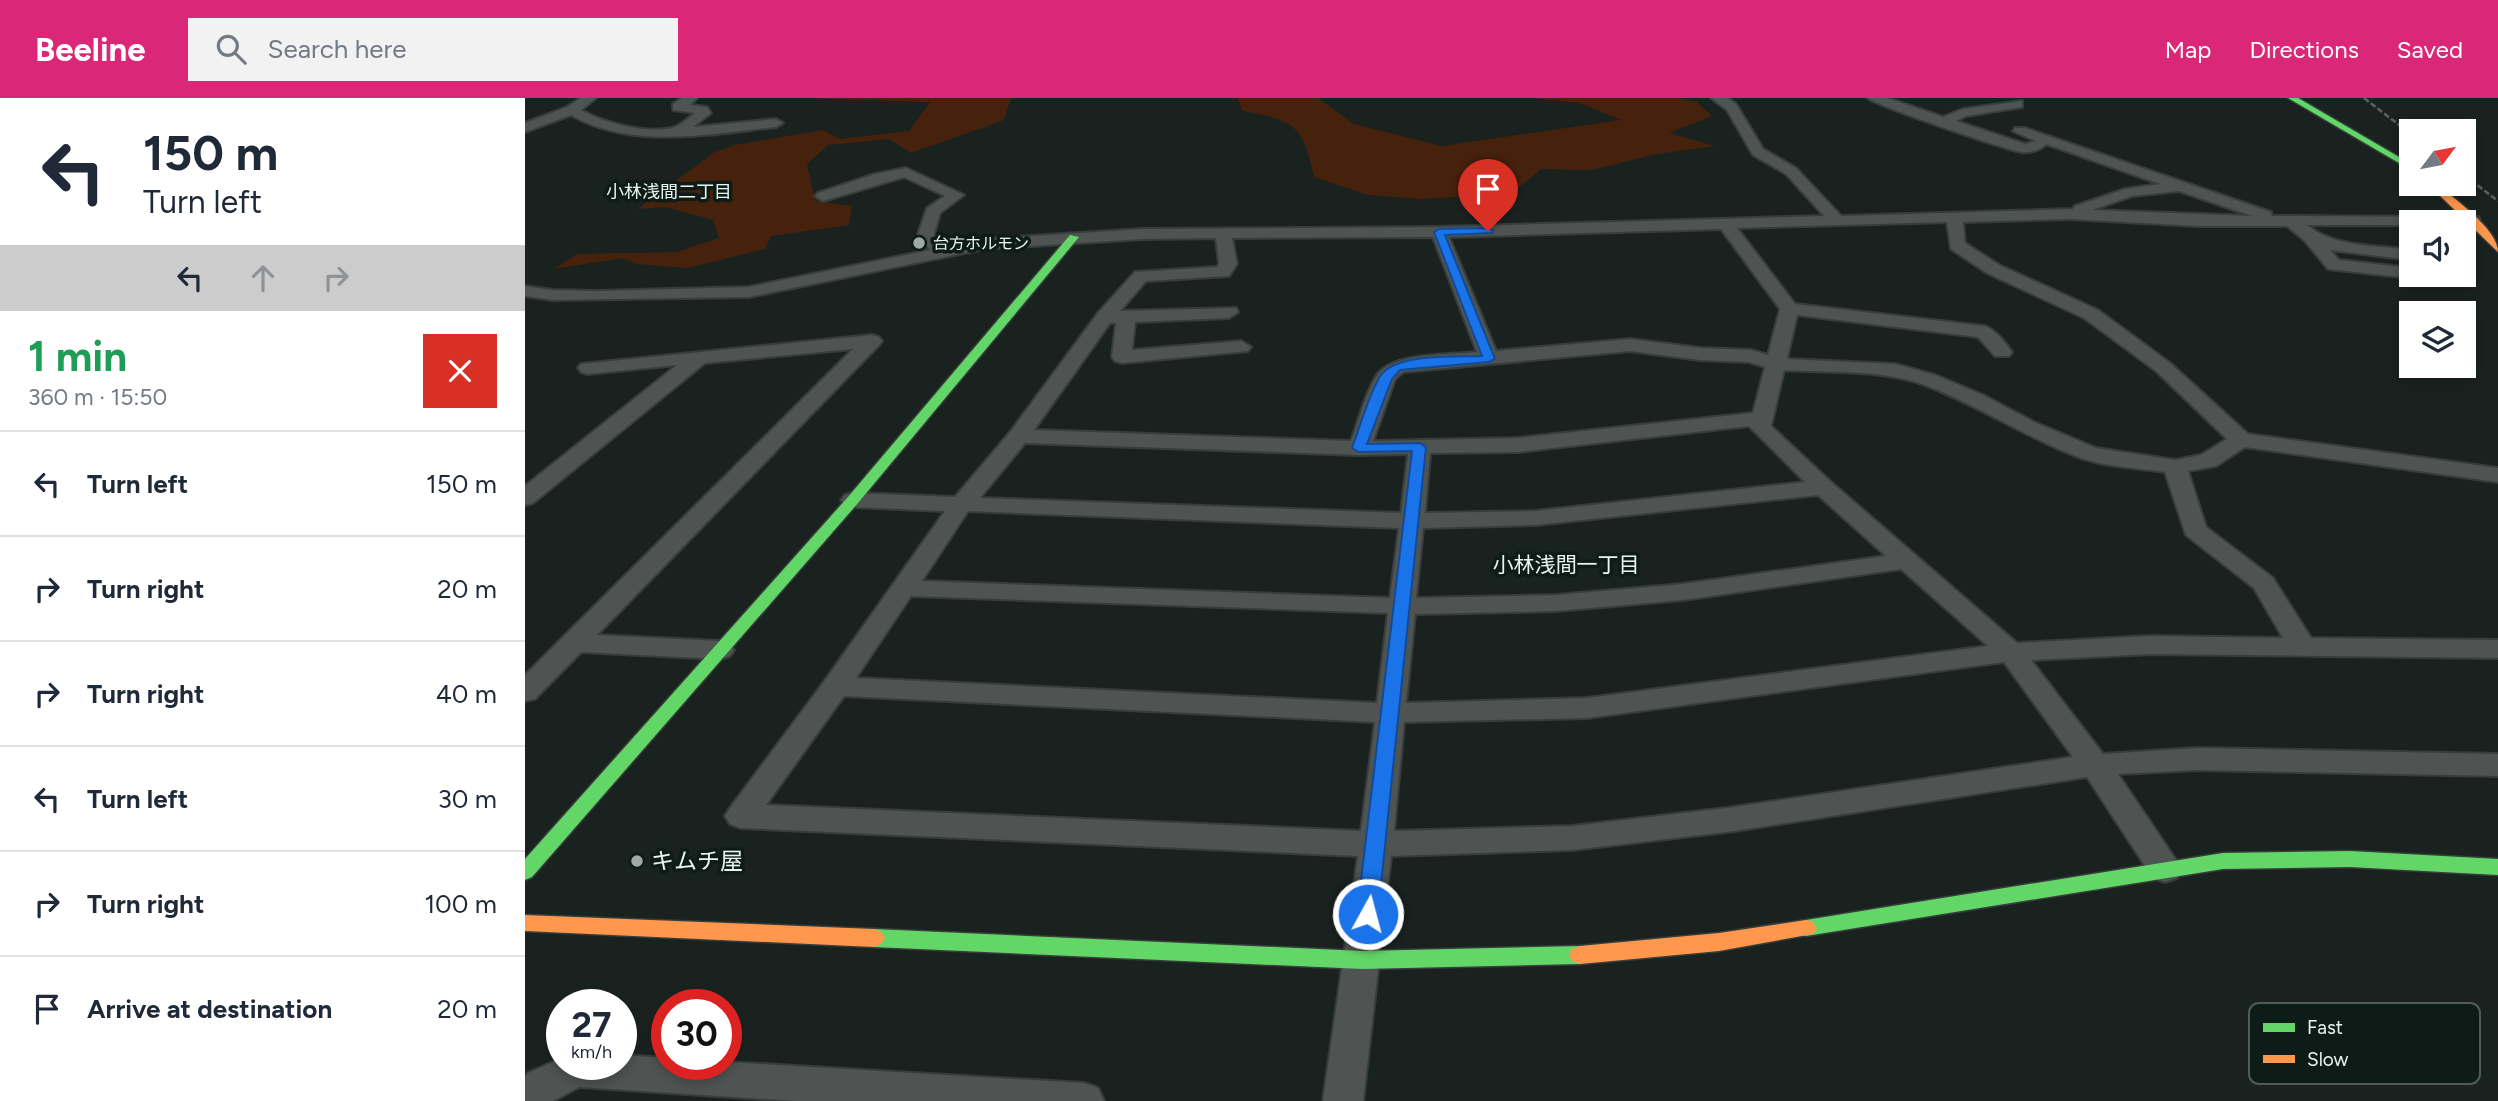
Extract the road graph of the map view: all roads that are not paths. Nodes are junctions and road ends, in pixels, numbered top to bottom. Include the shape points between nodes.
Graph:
1 (590, 98) edge
2 (691, 98) edge
3 (1717, 98) edge
4 (1874, 98) edge
5 (1959, 98) edge
6 (2292, 98) edge
7 (2017, 104) dead end
8 (572, 110) junction
9 (1978, 110) junction
10 (1942, 122) junction
11 (776, 124) dead end
12 (525, 128) edge
13 (678, 131) junction
14 (2019, 131) dead end
15 (2051, 143) junction
16 (2399, 160) edge
17 (2181, 187) junction
18 (823, 196) dead end
19 (2446, 196) edge
20 (2461, 210) edge
21 (2070, 214) junction
22 (1954, 216) junction
23 (1835, 219) junction
24 (2399, 220) edge
25 (2283, 221) junction
26 (1725, 223) junction
27 (2476, 224) edge
28 (1439, 232) junction
29 (1223, 233) junction
30 (1074, 237) junction
31 (2311, 237) junction
32 (2498, 248) edge
33 (940, 252) junction
34 (2399, 254) edge
35 (2399, 272) edge
36 (525, 291) edge
37 (1789, 309) junction
38 (1229, 312) dead end
39 (1115, 317) junction
40 (1241, 347) dead end
41 (2002, 352) dead end
42 (699, 357) junction
43 (1489, 359) junction
44 (1776, 364) junction
45 (588, 368) dead end
46 (1763, 418) junction
47 (1019, 436) junction
48 (2241, 440) junction
49 (1420, 447) junction
50 (1359, 448) junction
51 (2175, 467) junction
52 (2498, 475) edge
53 (1823, 487) junction
54 (525, 498) edge
55 (853, 500) junction
56 (961, 505) junction
57 (1410, 521) junction
58 (1909, 559) junction
59 (906, 588) junction
60 (1403, 606) junction
61 (573, 643) junction
62 (2301, 645) junction
63 (2498, 649) edge
64 (720, 650) junction
65 (2011, 652) junction
66 (836, 687) junction
67 (525, 692) edge
68 (1390, 713) junction
69 (2095, 765) junction
70 (2498, 765) edge
71 (1376, 844) junction
72 (2455, 864) junction
73 (2498, 867) edge
74 (2165, 869) junction
75 (525, 872) edge
76 (2498, 874) edge
77 (525, 923) edge
78 (1362, 960) junction
79 (530, 1101) edge
80 (1084, 1101) edge
81 (1343, 1101) edge

1 - 8 street
2 - 13 street via 678,107 704,113
3 - 23 street via 1736,110 1759,153 1789,169
4 - 10 street
5 - 9 street
6 - 16 street
7 - 9 street
8 - 12 street
8 - 13 street via 615,127
9 - 10 street
10 - 15 street via 2024,148
11 - 13 street
14 - 15 street
15 - 17 street
17 - 21 street via 2130,192
17 - 25 street
18 - 33 street via 906,172 956,195 933,211 926,234
19 - 20 street
21 - 22 street
21 - 25 street
22 - 23 street
22 - 48 street via 1957,245 1993,270 2091,314 2163,367
23 - 26 street
24 - 25 street
25 - 31 street
26 - 28 street
26 - 37 street
27 - 32 street
28 - 29 street
28 - 43 street
29 - 30 street
29 - 39 street via 1228,264 1223,272 1141,276
30 - 33 street
30 - 55 street
31 - 34 street via 2336,246
31 - 35 street via 2334,265
33 - 36 street via 749,292 597,296
37 - 41 street via 1984,332
37 - 44 street
38 - 39 street
39 - 40 street via 1122,357
39 - 47 street
42 - 45 street
42 - 54 street
42 - 61 street via 872,341
43 - 44 street via 1630,345 1751,356
43 - 50 street via 1396,368 1386,377
44 - 46 street
44 - 51 street via 1895,370 1976,399 2026,428 2091,454
46 - 49 street via 1518,445
46 - 53 street via 1760,427
47 - 50 street
47 - 56 street
48 - 51 street via 2208,461
48 - 52 street
49 - 50 street
49 - 57 street
51 - 62 street via 2195,530 2264,583
53 - 57 street via 1535,518
53 - 58 street
55 - 56 street
55 - 64 street
56 - 57 street
56 - 59 street
57 - 60 street
58 - 60 street via 1683,592 1556,603
58 - 65 street
59 - 60 street
59 - 66 street
60 - 68 street
61 - 64 street
61 - 67 street
62 - 63 street
62 - 65 street via 2150,645
64 - 75 street
65 - 68 street via 1587,708
65 - 69 street
66 - 68 street
66 - 71 street via 740,816
68 - 71 street
69 - 70 street via 2197,760
69 - 71 street via 1727,820 1585,836
69 - 74 street
71 - 78 street
72 - 73 street
72 - 74 street via 2270,859
72 - 76 street
74 - 78 street via 1719,943 1601,954
77 - 78 street
78 - 81 street
79 - 80 street via 542,1085 577,1070

